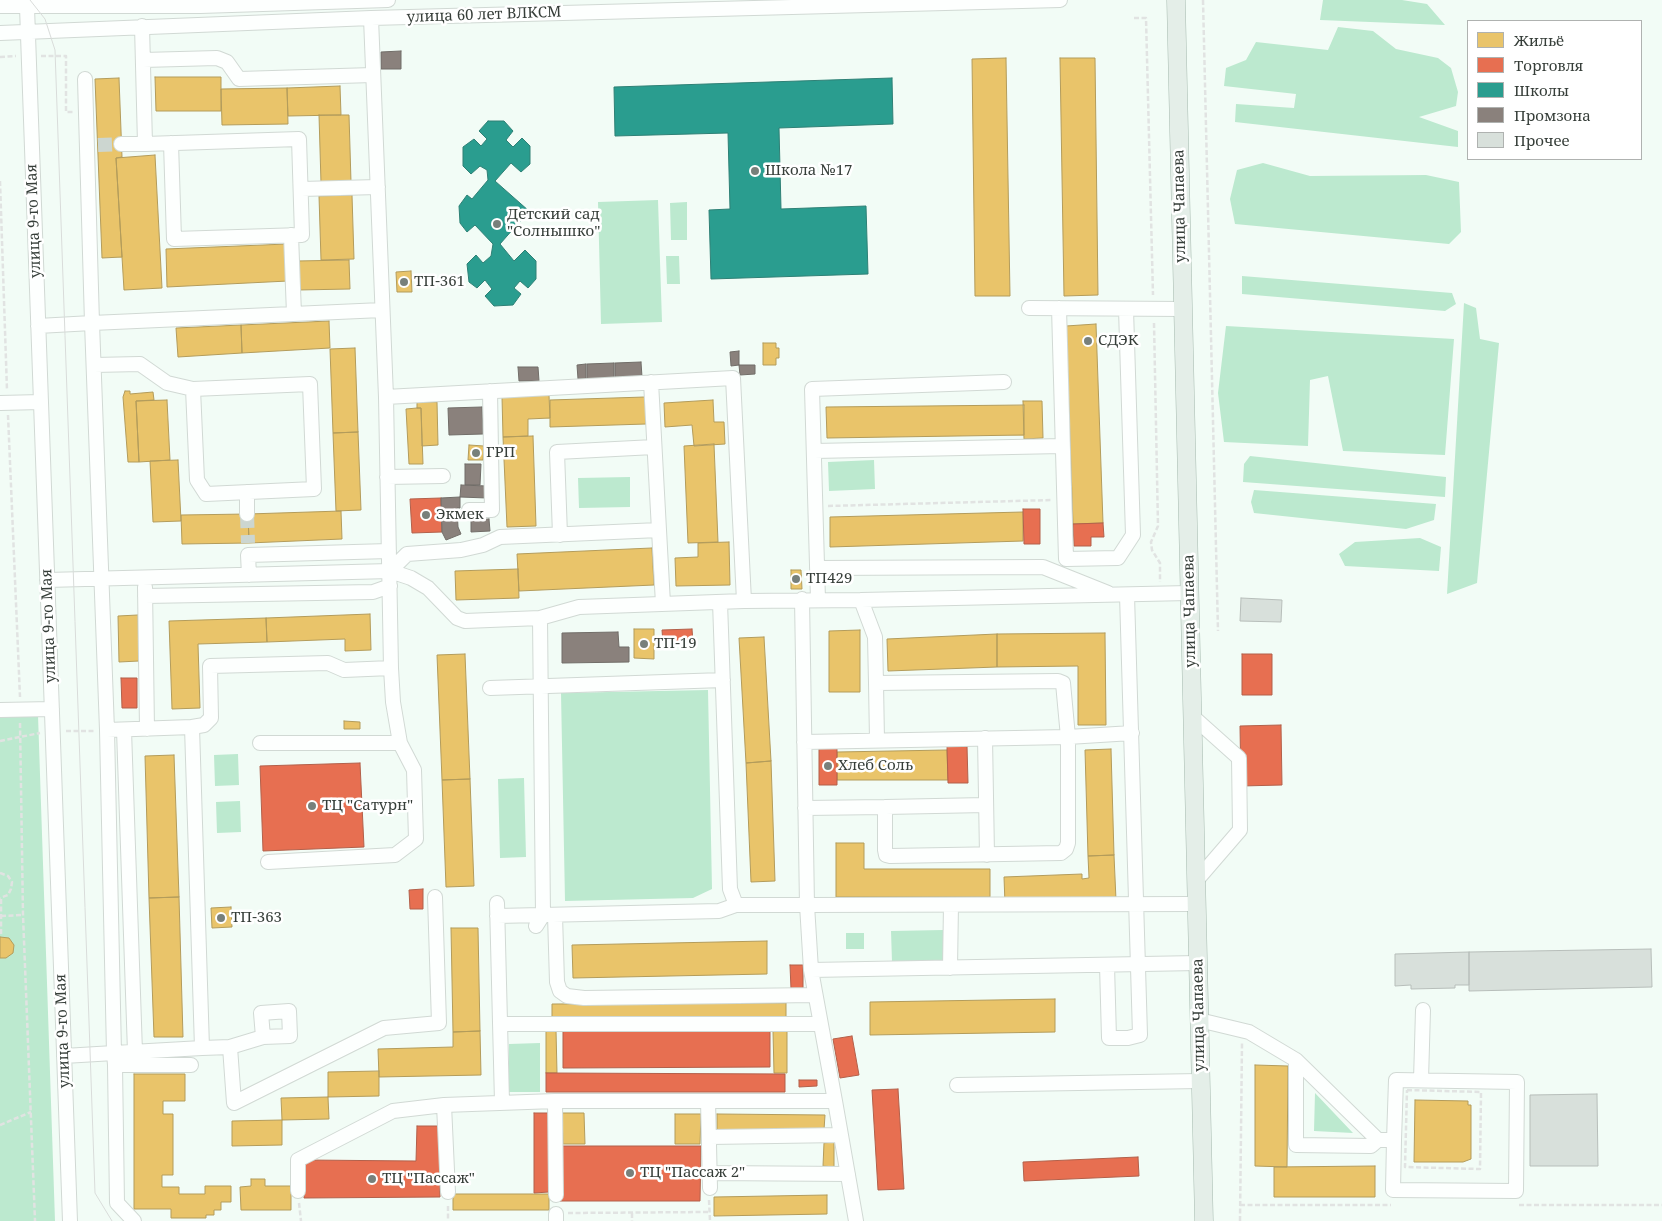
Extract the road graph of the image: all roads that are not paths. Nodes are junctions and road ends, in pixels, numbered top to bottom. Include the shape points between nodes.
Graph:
1 (388, 0) edge
2 (1060, 0) edge
3 (1176, 0) edge
4 (0, 6) edge
5 (27, 7) junction
6 (371, 18) junction
7 (142, 26) junction
8 (28, 31) junction
9 (0, 33) edge
10 (142, 60) junction
11 (373, 75) junction
12 (85, 79) dead end
13 (171, 143) junction
14 (121, 144) tunnel mouth
15 (145, 144) junction
16 (378, 187) junction
17 (301, 189) junction
18 (291, 235) junction
19 (1029, 308) dead end
20 (1059, 308) junction
21 (1126, 309) junction
22 (1183, 309) junction
23 (382, 310) junction
24 (294, 314) junction
25 (92, 323) junction
26 (38, 326) junction
27 (94, 365) junction
28 (651, 382) junction
29 (1004, 382) dead end
30 (194, 389) junction
31 (490, 391) junction
32 (386, 396) junction
33 (41, 402) junction
34 (4, 403) edge
35 (1062, 446) junction
36 (654, 447) junction
37 (814, 452) junction
38 (443, 476) dead end
39 (388, 477) junction
40 (247, 492) junction
41 (469, 510) dead end
42 (247, 514) tunnel mouth
43 (659, 530) junction
44 (560, 535) junction
45 (389, 551) junction
46 (817, 568) junction
47 (390, 571) junction
48 (249, 575) junction
49 (145, 577) junction
50 (103, 578) junction
51 (47, 580) junction
52 (390, 586) junction
53 (1189, 593) junction
54 (1120, 595) junction
55 (145, 596) junction
56 (802, 600) junction
57 (818, 600) junction
58 (861, 600) junction
59 (744, 601) junction
60 (720, 602) junction
61 (663, 604) junction
62 (540, 618) junction
63 (390, 668) junction
64 (723, 680) junction
65 (876, 683) junction
66 (540, 686) junction
67 (490, 688) dead end
68 (52, 708) junction
69 (0, 710) edge
70 (1192, 716) junction
71 (192, 727) junction
72 (147, 729) junction
73 (107, 730) junction
74 (124, 730) junction
75 (1132, 733) junction
76 (1068, 737) junction
77 (985, 738) junction
78 (877, 740) junction
79 (804, 742) junction
80 (260, 743) dead end
81 (400, 743) junction
82 (986, 805) junction
83 (885, 807) junction
84 (804, 808) junction
85 (987, 854) junction
86 (268, 862) dead end
87 (1196, 881) junction
88 (435, 897) dead end
89 (1136, 904) junction
90 (1196, 904) junction
91 (736, 905) junction
92 (807, 905) junction
93 (951, 906) junction
94 (545, 918) junction
95 (1198, 963) junction
96 (1107, 965) junction
97 (1137, 965) junction
98 (950, 968) junction
99 (811, 970) junction
100 (815, 996) junction
101 (1423, 1010) dead end
102 (1199, 1020) junction
103 (500, 1024) junction
104 (820, 1024) junction
105 (262, 1037) dead end
106 (230, 1047) junction
107 (202, 1048) junction
108 (135, 1052) junction
109 (64, 1056) junction
110 (115, 1059) junction
111 (1296, 1060) junction
112 (191, 1065) dead end
113 (1421, 1080) junction
114 (1200, 1081) junction
115 (957, 1085) dead end
116 (555, 1101) junction
117 (708, 1101) junction
118 (835, 1101) junction
119 (502, 1102) junction
120 (444, 1105) junction
121 (840, 1135) junction
122 (710, 1137) junction
123 (1378, 1140) junction
124 (1394, 1140) junction
125 (710, 1173) junction
126 (848, 1174) junction
127 (710, 1188) dead end
128 (298, 1191) road end
129 (448, 1192) dead end
130 (556, 1195) dead end
131 (70, 1221) edge
132 (134, 1221) edge
133 (856, 1221) edge
134 (1204, 1221) edge

1 - 5 street, улица 60 лет ВЛКСМ
2 - 6 street, улица 60 лет ВЛКСМ
3 - 22 main road, улица Чапаева
4 - 5 street, улица 60 лет ВЛКСМ
5 - 8 street
6 - 7 street, улица 60 лет ВЛКСМ
6 - 11 street
7 - 8 street, улица 60 лет ВЛКСМ
7 - 10 street
8 - 9 street, улица 60 лет ВЛКСМ
8 - 26 street, улица 9-го Мая
10 - 11 street via 217,58 228,62 238,79
10 - 15 street
11 - 16 street
12 - 25 street via 86,112 93,145
13 - 15 street
13 - 17 street via 299,139
13 - 18 street via 174,239
14 - 15 street
16 - 17 street
16 - 23 street
17 - 18 street via 302,235
18 - 24 street
19 - 20 street
20 - 21 street
20 - 35 street
21 - 22 street
21 - 35 street via 1133,535 1118,558 1066,559
22 - 53 main road, улица Чапаева
23 - 24 street
23 - 32 street
24 - 25 street
25 - 26 street
25 - 27 street
26 - 33 street, улица 9-го Мая
27 - 30 street via 140,364 167,383
27 - 50 street
28 - 31 street
28 - 36 street
28 - 59 street via 733,378
29 - 37 street via 812,389
30 - 40 street via 197,480 206,494
30 - 40 street via 310,384 314,489
31 - 32 street
31 - 41 street via 492,510
32 - 39 street
33 - 34 street
33 - 51 street, улица 9-го Мая
35 - 37 street
36 - 43 street
36 - 44 street via 557,452
37 - 46 street
38 - 39 street
39 - 45 street
40 - 42 street
43 - 44 street
43 - 61 street
44 - 47 street via 500,537 461,550 407,554
45 - 47 street
45 - 48 street via 248,549
46 - 54 street via 1043,567
46 - 57 street
47 - 48 street
47 - 52 street
47 - 62 street via 428,588 457,618
48 - 49 street
49 - 50 street
49 - 55 street
50 - 51 street
50 - 73 street
51 - 68 street, улица 9-го Мая
52 - 55 street via 373,592
52 - 63 street
53 - 54 street
53 - 70 main road, улица Чапаева
54 - 58 street
54 - 75 street
55 - 72 street
56 - 57 street
56 - 59 street
56 - 79 street
57 - 58 street
58 - 65 street via 875,637
59 - 60 street
60 - 61 street
60 - 64 street
61 - 62 street via 579,607
62 - 66 street
63 - 71 street via 344,670 328,663 210,666 211,718 204,725
63 - 81 street
64 - 66 street
64 - 91 street via 730,889
65 - 76 street via 1063,682
65 - 78 street
66 - 67 street
66 - 94 street
68 - 69 street
68 - 109 street, улица 9-го Мая
70 - 87 main road, улица Чапаева
70 - 87 street via 1239,758 1240,830
71 - 72 street
71 - 107 street
72 - 74 street
73 - 74 street
73 - 110 street
74 - 108 street
75 - 76 street
75 - 89 street
76 - 77 street
76 - 85 street via 1066,849 1061,853
77 - 78 street
77 - 82 street
78 - 79 street
79 - 84 street
80 - 81 street
81 - 86 street via 414,770 416,838 396,855
82 - 83 street
82 - 85 street
83 - 84 street
83 - 85 street via 886,854
84 - 92 street
87 - 90 main road, улица Чапаева
88 - 106 street via 439,1024 384,1028 234,1103
89 - 90 street
89 - 93 street
89 - 97 street
90 - 95 main road, улица Чапаева
91 - 92 street
91 - 94 street via 719,911
92 - 93 street
92 - 99 street
93 - 98 street
94 - 100 street via 557,982 560,991 567,996
94 - 103 street via 497,910
95 - 97 street
95 - 102 main road, улица Чапаева
96 - 97 street
96 - 97 street via 1109,1038 1128,1038 1140,1035
96 - 98 street
98 - 99 street
99 - 100 street
100 - 104 street
101 - 113 street
102 - 111 street via 1248,1032
102 - 114 main road, улица Чапаева
103 - 104 street
103 - 119 street
104 - 118 street
105 - 106 street
106 - 107 street
107 - 108 street
108 - 110 street
109 - 110 street
109 - 131 street, улица 9-го Мая
110 - 112 street
110 - 132 street via 117,1203
111 - 123 street
111 - 123 street via 1296,1145 1371,1146
113 - 124 street via 1396,1080
113 - 124 street via 1517,1082 1516,1191 1393,1190
114 - 115 street
114 - 134 main road, улица Чапаева
116 - 117 street
116 - 119 street
116 - 130 street
117 - 118 street
117 - 122 street
118 - 121 street
119 - 120 street
120 - 128 street via 393,1111 298,1160
120 - 129 street
121 - 122 street
121 - 126 street
122 - 125 street
123 - 124 street
125 - 126 street
125 - 127 street
126 - 133 street

